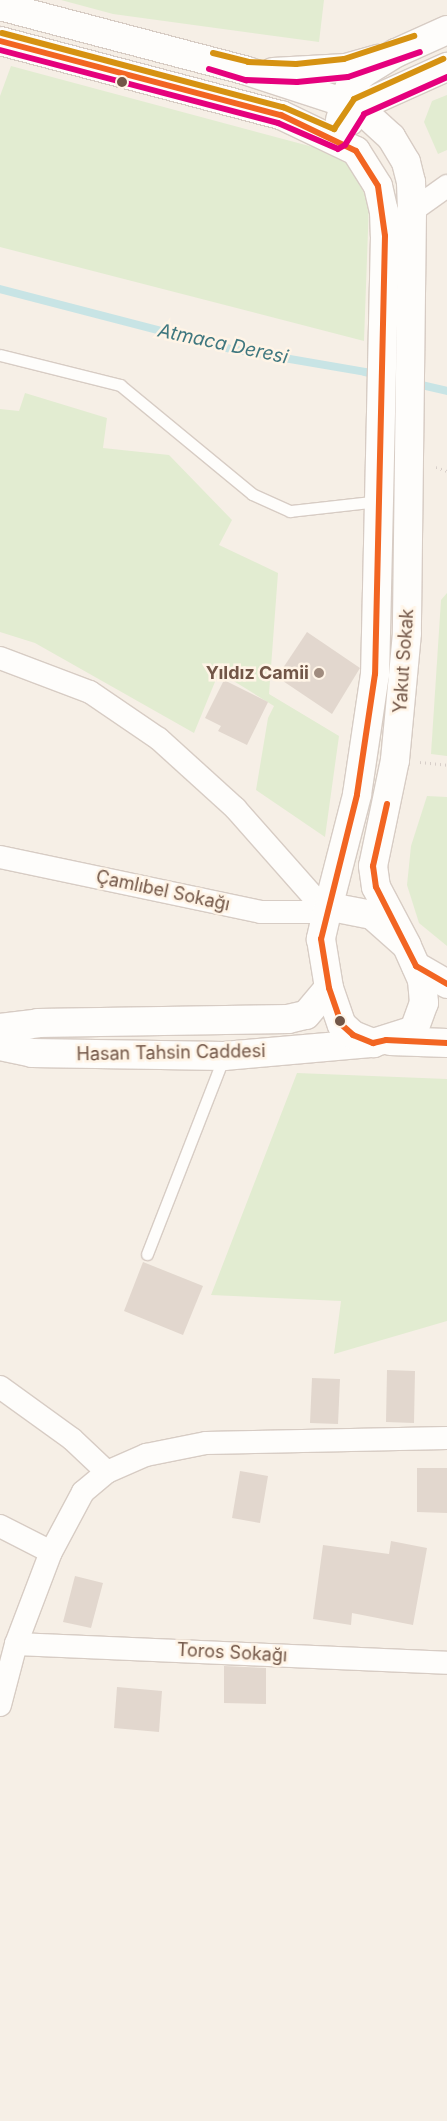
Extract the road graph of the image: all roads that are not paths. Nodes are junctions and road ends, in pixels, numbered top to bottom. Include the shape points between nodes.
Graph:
1 (0, 6) edge
2 (447, 30) edge
3 (0, 41) edge
4 (396, 53) junction
5 (447, 67) edge
6 (247, 71) junction
7 (350, 105) junction
8 (338, 140) junction
9 (447, 186) edge
10 (412, 211) junction
11 (0, 355) edge
12 (380, 501) junction
13 (0, 658) edge
14 (0, 857) edge
15 (327, 912) junction
16 (411, 956) junction
17 (447, 984) edge
18 (329, 988) junction
19 (0, 1028) edge
20 (380, 1042) junction
21 (447, 1043) edge
22 (0, 1046) edge
23 (224, 1056) junction
24 (147, 1254) dead end
25 (0, 1387) edge
26 (447, 1438) edge
27 (108, 1472) junction
28 (0, 1526) edge
29 (51, 1552) junction
30 (16, 1644) junction
31 (447, 1663) edge
32 (0, 1705) edge

1 - 6 street
2 - 4 street
3 - 8 street, Yakut Sokak via 281,115
4 - 6 street via 346,68 296,73
4 - 7 street via 362,74 349,89
5 - 7 street
6 - 7 street
7 - 8 street
7 - 10 street, Yakut Sokak via 391,137 406,162 411,182
8 - 12 street, Yakut Sokak via 356,151 369,167 384,211
9 - 10 street
10 - 16 street, Yakut Sokak via 412,398 404,691 395,760 373,866 376,887
11 - 12 lane via 120,386 252,494 290,511
12 - 15 street, Yakut Sokak via 375,674 366,750
13 - 15 street via 90,692 159,739 235,808
14 - 15 street, Çamlıbel Sokağı via 261,912
15 - 16 street via 337,908 372,915
15 - 18 street via 321,939
16 - 17 street
16 - 20 street via 422,980 424,1003 414,1030
18 - 19 street, Hasan Tahsin Caddesi via 306,1015 288,1019 38,1023
18 - 20 street via 342,1025 353,1035
20 - 21 street, Hasan Tahsin Caddesi
20 - 23 street, Hasan Tahsin Caddesi
22 - 23 street, Hasan Tahsin Caddesi via 32,1054
23 - 24 lane
25 - 27 street via 72,1438
26 - 27 street via 206,1443 146,1455
27 - 29 street via 83,1492
28 - 29 street
29 - 30 street
30 - 31 street, Toros Sokağı
30 - 32 street

